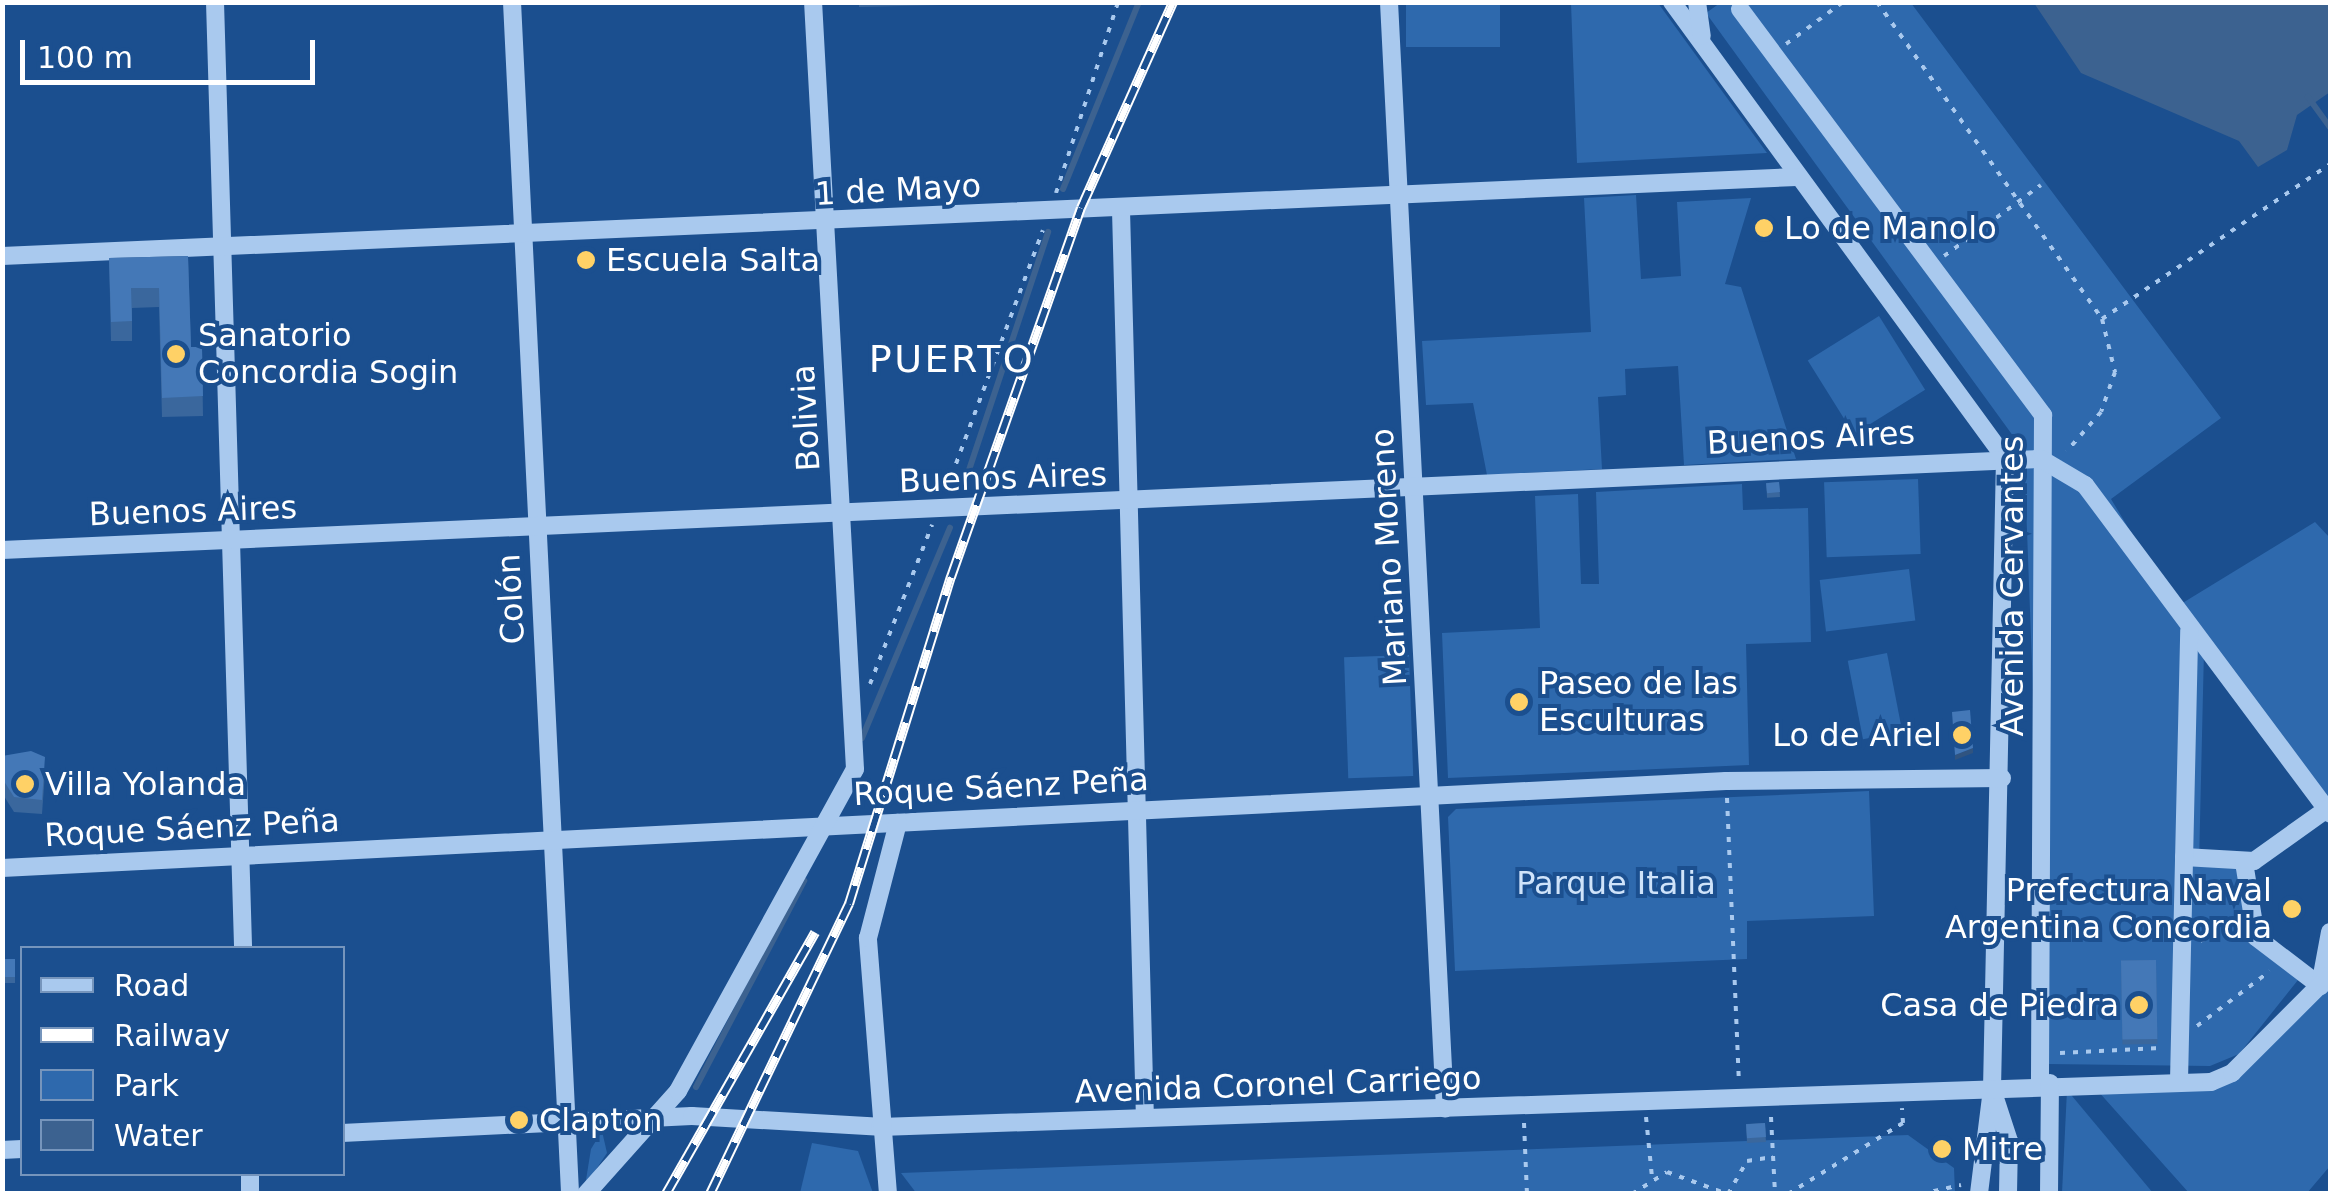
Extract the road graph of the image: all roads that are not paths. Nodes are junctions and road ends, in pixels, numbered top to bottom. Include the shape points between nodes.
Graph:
1 (214, 2) edge
2 (512, 2) edge
3 (813, 2) edge
4 (1389, 2) edge
5 (1672, 2) edge
6 (1696, 2) edge
7 (1740, 9) dead end
8 (1703, 41) junction
9 (1796, 177) junction
10 (1402, 200) junction
11 (1120, 210) junction
12 (826, 224) junction
13 (523, 235) junction
14 (220, 246) junction
15 (2, 256) edge
16 (2005, 458) junction
17 (2050, 461) junction
18 (1414, 488) junction
19 (1128, 503) junction
20 (841, 516) junction
21 (538, 528) junction
22 (226, 539) junction
23 (2, 550) edge
24 (2190, 630) junction
25 (2002, 778) junction
26 (1432, 798) junction
27 (1130, 811) junction
28 (2328, 812) edge
29 (898, 823) junction
30 (827, 824) junction
31 (553, 842) junction
32 (240, 854) junction
33 (2184, 856) junction
34 (2244, 862) junction
35 (2, 868) edge
36 (2330, 932) edge
37 (243, 946) edge
38 (2325, 980) edge
39 (2179, 1081) junction
40 (2045, 1083) junction
41 (1992, 1088) junction
42 (1445, 1109) junction
43 (1144, 1118) junction
44 (648, 1120) junction
45 (566, 1124) junction
46 (880, 1128) junction
47 (345, 1133) edge
48 (1979, 1188) edge
49 (570, 1194) edge
50 (586, 1194) edge
51 (888, 1194) edge
52 (2008, 1194) edge
53 (2049, 1194) edge

1 - 14 street
2 - 13 street, Colón
3 - 12 street, Bolivia
4 - 10 street, Mariano Moreno
5 - 8 street
6 - 8 street
7 - 17 street, Avenida Cervantes via 2043,415
8 - 9 street
9 - 10 street, 1 de Mayo
9 - 16 street
10 - 11 street, 1 de Mayo
10 - 18 street, Mariano Moreno
11 - 12 street, 1 de Mayo
11 - 19 street
12 - 13 street, 1 de Mayo
12 - 20 street, Bolivia
13 - 14 street, 1 de Mayo
13 - 21 street, Colón
14 - 15 street, 1 de Mayo
14 - 22 street
16 - 17 street, Buenos Aires
16 - 18 street, Buenos Aires
16 - 25 street
17 - 24 street via 2085,484
17 - 40 street, Avenida Cervantes
18 - 19 street, Buenos Aires
18 - 26 street, Mariano Moreno
19 - 20 street, Buenos Aires
19 - 27 street
20 - 21 street, Buenos Aires
20 - 30 street, Bolivia via 854,769
21 - 22 street, Buenos Aires
21 - 31 street, Colón
22 - 23 street, Buenos Aires
22 - 32 street
24 - 28 street
24 - 33 street
25 - 26 street, Roque Sáenz Peña via 1726,782
25 - 41 street
26 - 27 street, Roque Sáenz Peña
26 - 42 street, Mariano Moreno
27 - 29 street, Roque Sáenz Peña
27 - 43 street
28 - 34 street
29 - 30 street, Roque Sáenz Peña
29 - 46 street via 868,928
30 - 31 street, Roque Sáenz Peña
30 - 44 street, Bolivia via 678,1091
31 - 32 street, Roque Sáenz Peña
31 - 45 street, Colón
32 - 35 street, Roque Sáenz Peña
32 - 37 street
33 - 34 street
33 - 39 street
34 - 38 street via 2256,937
36 - 38 street
38 - 39 street, Avenida Coronel Carriego via 2232,1072
39 - 40 street, Avenida Coronel Carriego
40 - 41 street, Avenida Coronel Carriego
40 - 53 street, Avenida Cervantes
41 - 42 street, Avenida Coronel Carriego
41 - 48 street
41 - 52 street via 2009,1141
42 - 43 street, Avenida Coronel Carriego
43 - 46 street, Avenida Coronel Carriego
44 - 45 street, Avenida Coronel Carriego
44 - 46 street, Avenida Coronel Carriego via 772,1116
44 - 50 street, Bolivia
45 - 47 street, Avenida Coronel Carriego
45 - 49 street, Colón
46 - 51 street

